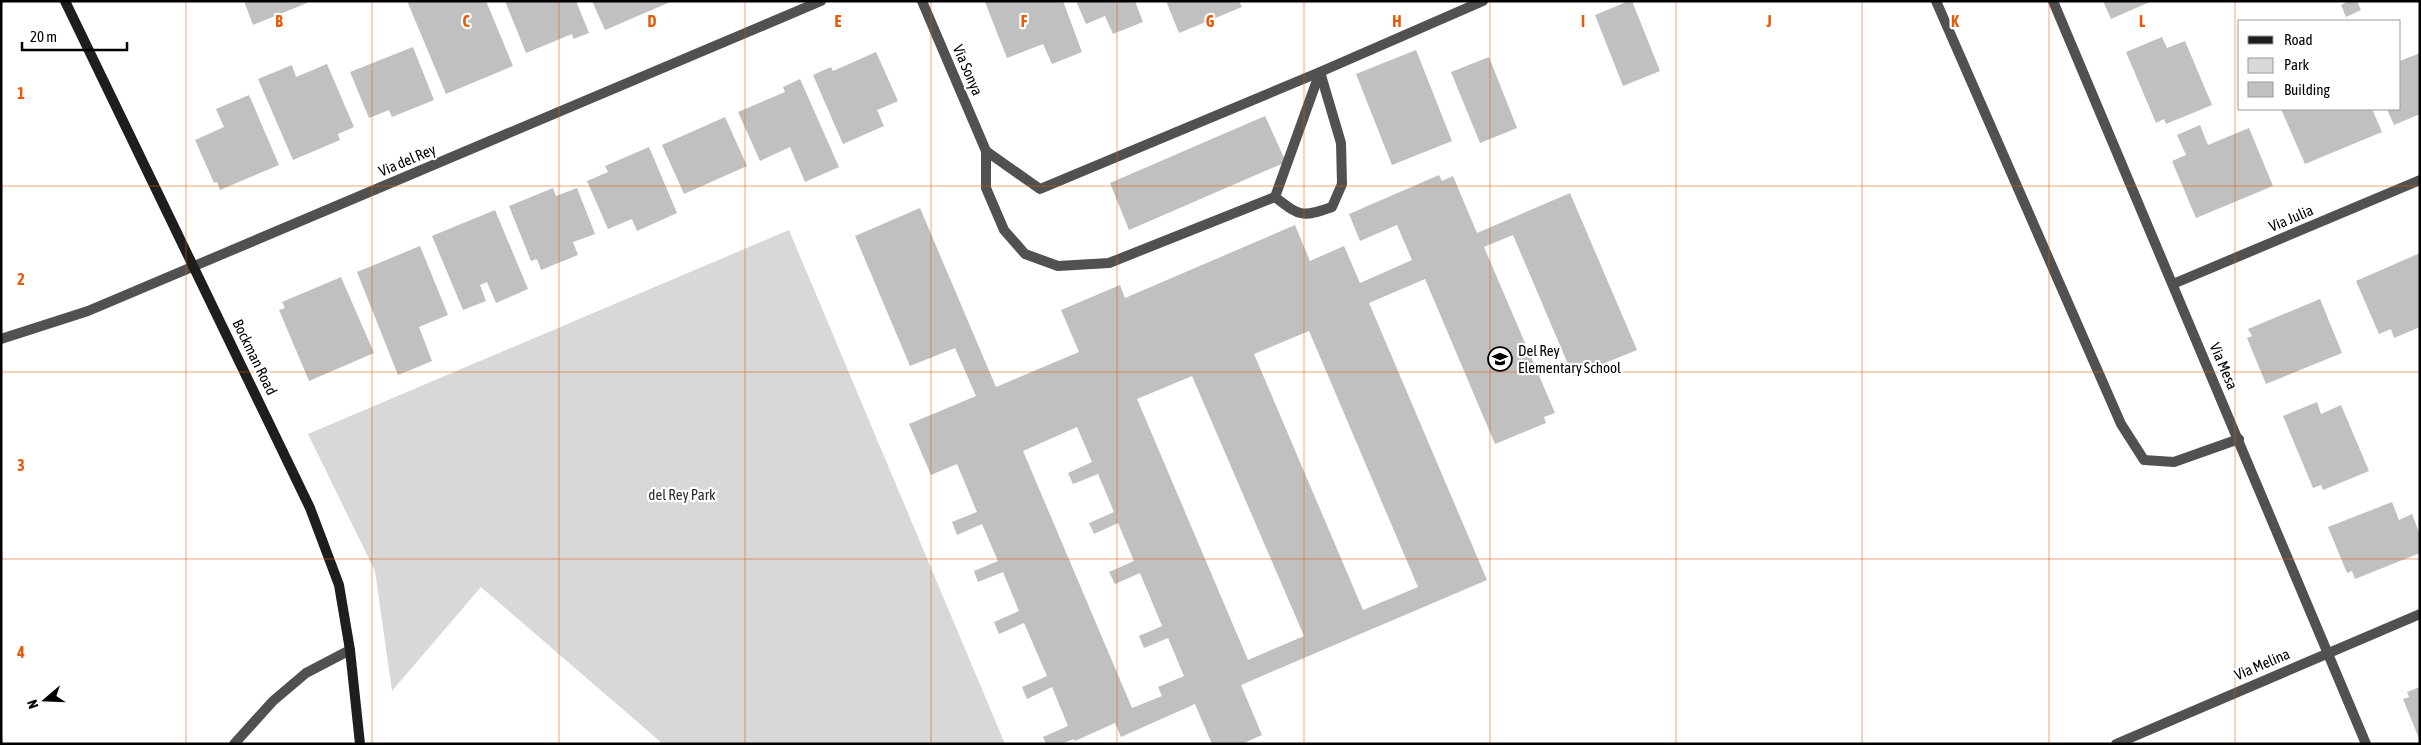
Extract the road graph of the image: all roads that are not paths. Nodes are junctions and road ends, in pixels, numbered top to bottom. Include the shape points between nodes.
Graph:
1 (65, 1) edge
2 (821, 1) edge
3 (922, 1) edge
4 (1483, 1) edge
5 (1936, 1) edge
6 (2053, 1) edge
7 (1320, 72) junction
8 (986, 151) junction
9 (2420, 180) edge
10 (1274, 197) junction
11 (193, 266) junction
12 (2173, 284) junction
13 (1, 339) edge
14 (2239, 439) junction
15 (2420, 614) edge
16 (350, 650) junction
17 (2328, 652) junction
18 (234, 744) edge
19 (360, 744) edge
20 (2116, 744) edge
21 (2366, 744) edge

1 - 11 street, Bockman Road
2 - 11 street, Via del Rey
3 - 8 street, Via Sonya
4 - 7 street
5 - 14 street via 2121,424 2144,460 2174,462
6 - 12 street, Via Mesa
7 - 8 street via 1040,189
7 - 10 street
7 - 10 street via 1341,143 1342,184 1332,207 1314,213 1298,214
8 - 10 street via 986,188 1004,230 1025,254 1058,266 1109,263
9 - 12 street, Via Julia
11 - 13 street, Via del Rey via 88,311
11 - 16 street, Bockman Road via 310,508 339,585
12 - 14 street, Via Mesa
14 - 17 street, Via Mesa
15 - 17 street, Via Melina
16 - 18 street via 306,673 273,700
16 - 19 street, Bockman Road
17 - 20 street, Via Melina
17 - 21 street, Via Mesa

